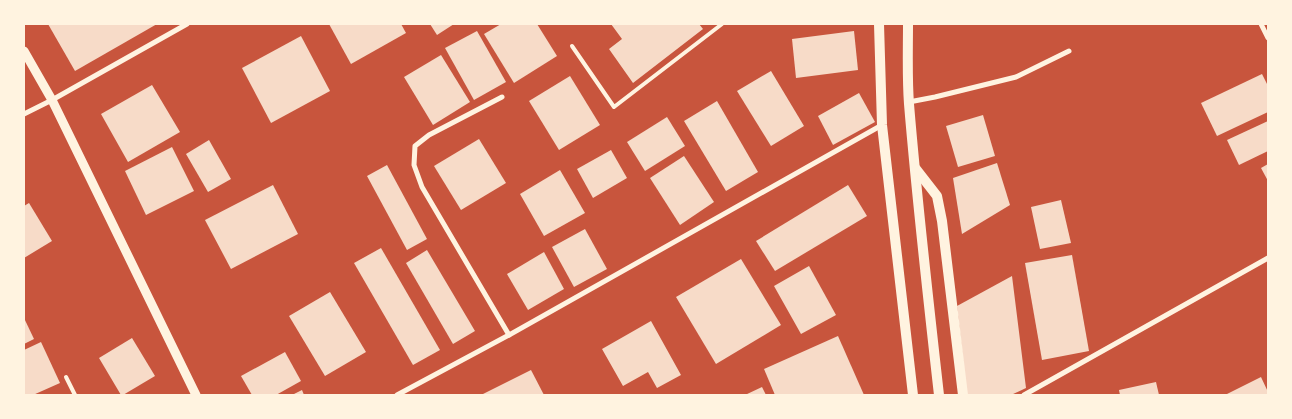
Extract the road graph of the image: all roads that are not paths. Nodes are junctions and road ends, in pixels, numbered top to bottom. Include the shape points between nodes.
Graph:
1 (187, 24) edge
2 (722, 24) edge
3 (879, 24) edge
4 (908, 24) edge
5 (1263, 24) edge
6 (1268, 38) edge
7 (572, 46) dead end
8 (1069, 50) dead end
9 (24, 51) edge
10 (502, 97) dead end
11 (52, 100) junction
12 (909, 102) junction
13 (24, 114) edge
14 (882, 125) junction
15 (916, 169) junction
16 (1268, 258) edge
17 (509, 336) junction
18 (66, 377) dead end
19 (75, 395) edge
20 (196, 395) edge
21 (396, 395) edge
22 (913, 395) edge
23 (939, 395) edge
24 (963, 395) edge
25 (1024, 395) edge

1 - 11 street
2 - 7 lane via 614,107
3 - 14 main road
4 - 12 main road
5 - 6 street
8 - 12 street via 1016,77
9 - 11 street
10 - 17 street via 429,135 415,146 414,166 422,187
11 - 13 street
11 - 20 street
12 - 15 main road
14 - 17 street
14 - 22 main road
15 - 23 main road
15 - 24 main road via 937,196
16 - 25 street
17 - 21 street
18 - 19 lane

